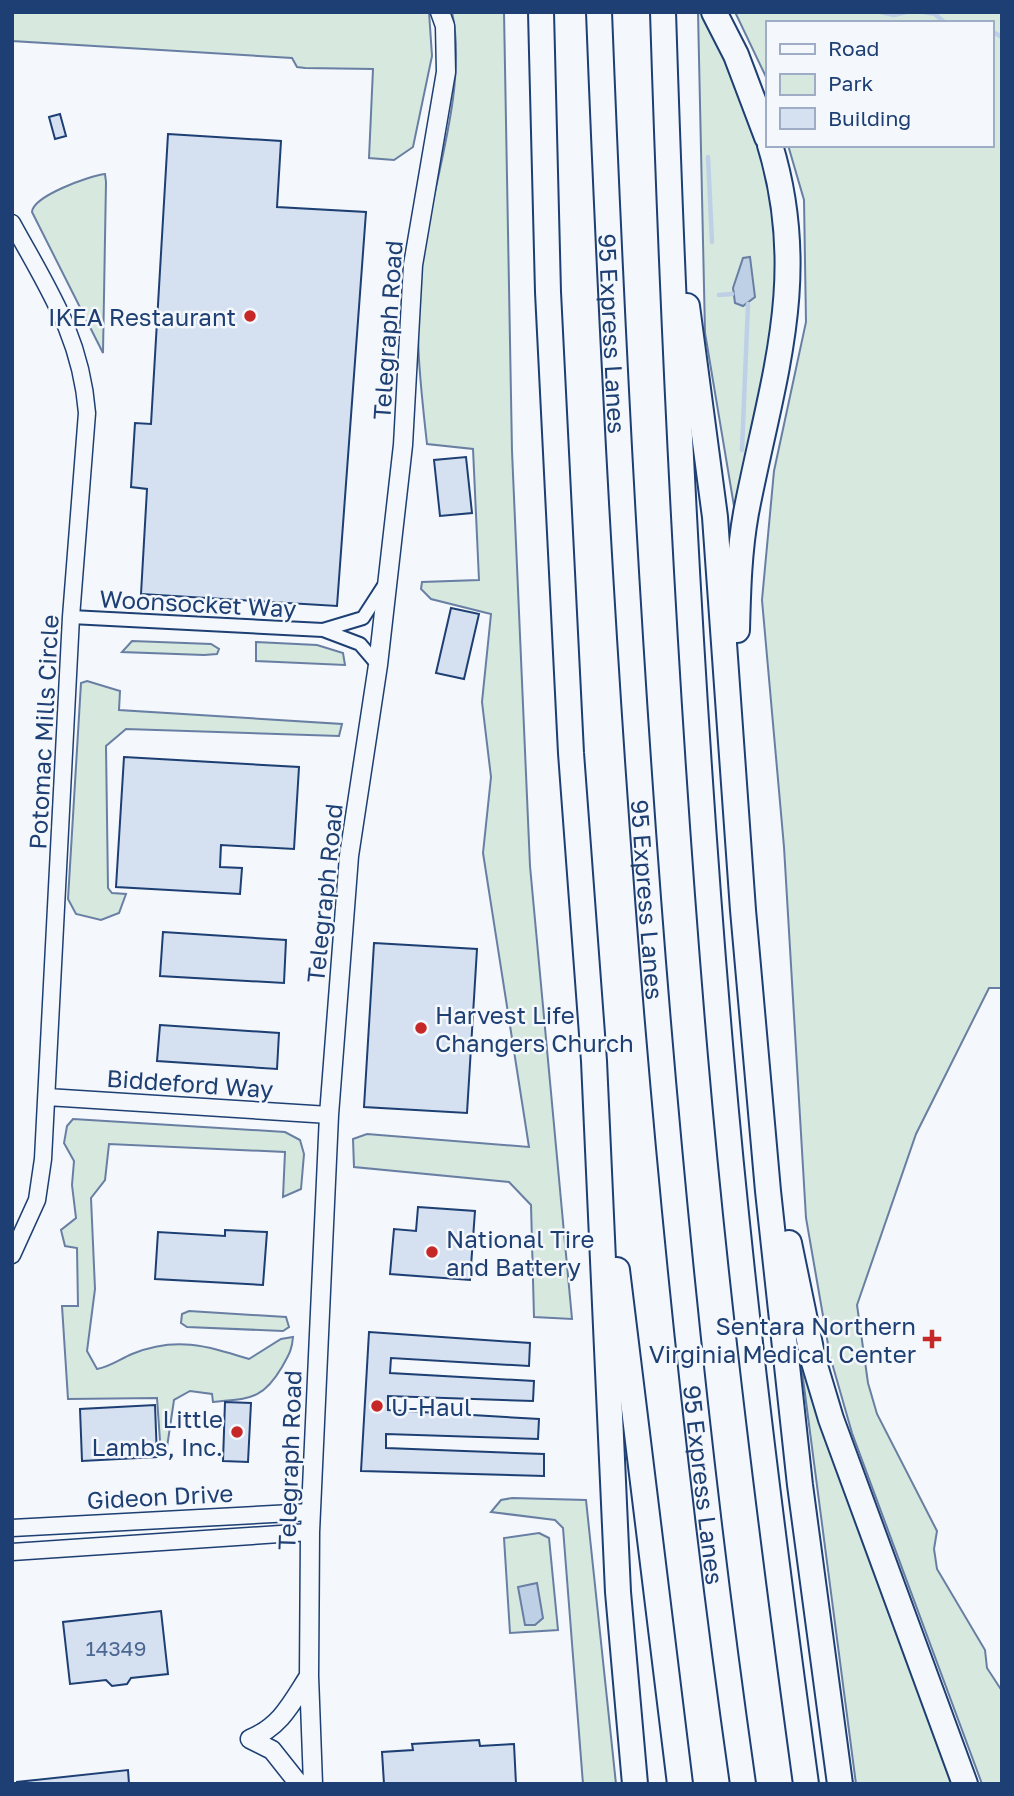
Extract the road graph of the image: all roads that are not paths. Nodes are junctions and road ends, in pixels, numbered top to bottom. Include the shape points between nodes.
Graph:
1 (440, 12) edge
2 (541, 12) edge
3 (599, 12) edge
4 (663, 12) edge
5 (714, 12) edge
6 (766, 134) edge
7 (770, 147) edge
8 (667, 170) junction
9 (12, 223) edge
10 (389, 578) junction
11 (71, 617) junction
12 (323, 630) junction
13 (378, 665) junction
14 (732, 757) junction
15 (755, 1045) junction
16 (594, 1061) junction
17 (47, 1097) junction
18 (330, 1115) junction
19 (12, 1255) edge
20 (311, 1512) junction
21 (12, 1528) edge
22 (310, 1532) junction
23 (12, 1552) edge
24 (309, 1676) junction
25 (299, 1784) edge
26 (313, 1784) edge
27 (635, 1784) edge
28 (680, 1784) edge
29 (743, 1784) edge
30 (806, 1784) edge
31 (840, 1784) edge
32 (965, 1784) edge

1 - 10 main road, Telegraph Road via 446,72 413,265 403,445
2 - 16 highway via 571,753
3 - 29 highway, 95 Express Lanes via 618,463 659,1055 688,1345
4 - 8 highway
5 - 6 highway
7 - 14 highway via 786,235 786,321 741,549
8 - 14 highway via 708,453
8 - 30 highway via 679,447 722,1060 780,1596
9 - 11 street, Potomac Mills Circle via 70,331 85,382 87,413
10 - 12 street, Woonsocket Way via 363,618
10 - 13 main road, Telegraph Road
11 - 12 street, Woonsocket Way
11 - 17 street, Potomac Mills Circle
12 - 13 street, Woonsocket Way via 360,644
13 - 18 main road, Telegraph Road via 349,856
14 - 15 highway
15 - 31 highway via 799,1472
15 - 32 highway via 791,1261 813,1359
16 - 27 highway via 618,1592
16 - 28 highway
17 - 18 street, Biddeford Way
17 - 19 street, Potomac Mills Circle via 37,1200
18 - 20 main road, Telegraph Road
20 - 21 street, Gideon Drive
20 - 22 main road, Telegraph Road
22 - 23 street, Gideon Drive
22 - 24 main road, Telegraph Road
24 - 25 main road via 278,1723 250,1739 272,1750
24 - 26 main road, Telegraph Road

